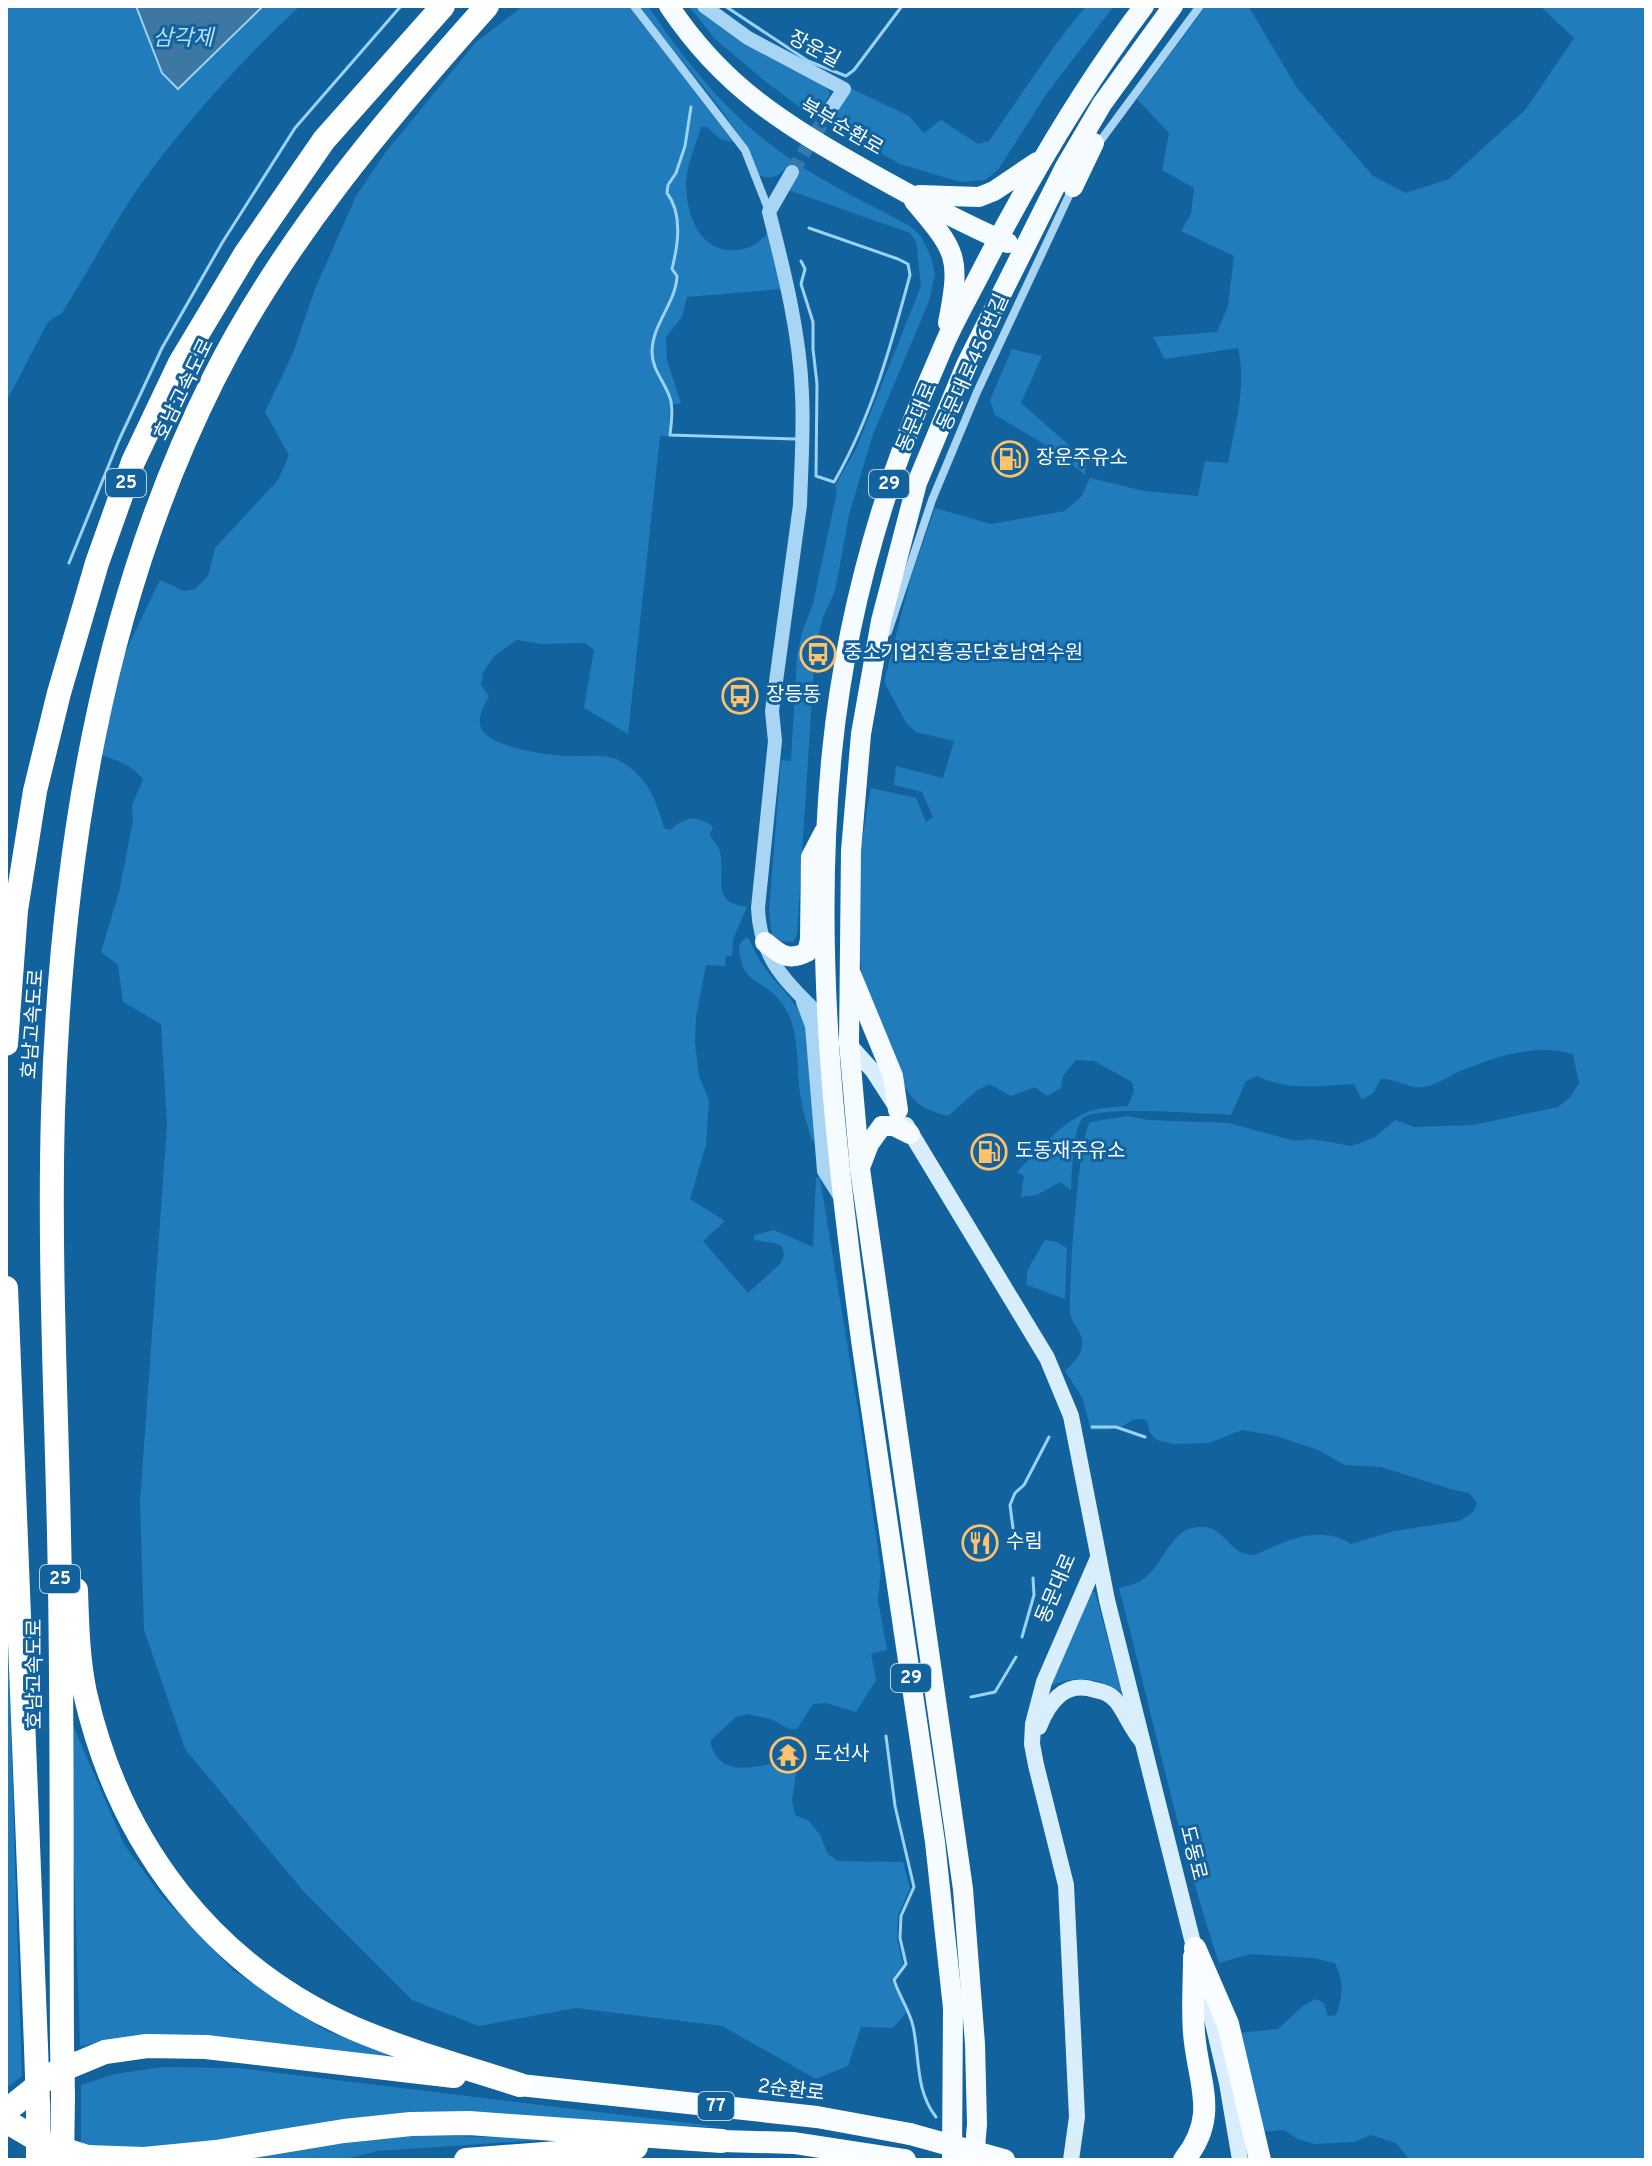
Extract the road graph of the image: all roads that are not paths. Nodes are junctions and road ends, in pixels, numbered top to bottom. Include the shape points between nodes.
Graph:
1 (443, 6) edge
2 (487, 6) edge
3 (634, 6) edge
4 (669, 6) edge
5 (704, 6) edge
6 (1144, 6) edge
7 (1173, 6) edge
8 (1200, 6) edge
9 (1122, 78) junction
10 (830, 110) tunnel mouth
11 (1041, 160) junction
12 (792, 172) tunnel mouth
13 (1073, 187) junction
14 (909, 195) junction
15 (769, 212) junction
16 (998, 239) junction
17 (1022, 249) junction
18 (944, 343) junction
19 (859, 769) junction
20 (826, 829) junction
21 (765, 942) junction
22 (848, 966) junction
23 (800, 994) junction
24 (826, 1022) junction
25 (849, 1043) junction
26 (6, 1044) edge
27 (898, 1110) junction
28 (53, 1117) junction
29 (910, 1134) junction
30 (860, 1169) junction
31 (841, 1199) junction
32 (6, 1288) edge
33 (11, 1414) junction
34 (6, 1457) edge
35 (1098, 1558) junction
36 (1032, 1744) junction
37 (1146, 1747) junction
38 (1195, 1948) junction
39 (520, 2085) junction
40 (6, 2111) edge
41 (6, 2121) edge
42 (722, 2141) junction
43 (93, 2158) edge
44 (38, 2160) edge
45 (62, 2160) edge
46 (466, 2160) edge
47 (905, 2160) edge
48 (952, 2160) edge
49 (974, 2160) edge
50 (1004, 2160) edge
51 (1071, 2160) edge
52 (1184, 2160) edge
53 (1240, 2160) edge
54 (1260, 2160) edge

1 - 26 highway, 호남고속도로 / 25 via 324,140 246,253 180,363 133,462 97,563 35,791 16,910
2 - 28 highway, 호남고속도로 / 25 via 358,157 275,272 215,376 175,462 134,570 102,692 69,883
3 - 15 street via 745,150
4 - 14 main road, 북부순환로 via 691,39 745,94 784,123
5 - 10 street, 장운길 via 748,38 844,89
6 - 11 main road, 동문대로 / 29
7 - 9 main road, 동문대로 / 29
8 - 13 street, 동문대로456번길 via 1105,133
9 - 13 main road via 1114,108
9 - 17 main road, 동문대로 / 29 via 1065,167
11 - 14 main road via 979,197
11 - 16 main road, 동문대로 / 29
12 - 15 street
13 - 19 street, 동문대로456번길 via 919,531 884,646 871,736
14 - 16 main road, 북부순환로
14 - 18 main road via 941,231 953,256 956,274
15 - 21 street via 791,310 802,395 800,505 772,711 775,741 758,908
16 - 17 main road, 북부순환로
16 - 18 main road, 동문대로 / 29
17 - 19 main road, 동문대로 / 29 via 917,483 881,621
18 - 20 main road, 동문대로 / 29 via 891,478 860,594 834,733
19 - 22 main road, 동문대로 / 29
20 - 21 main road via 811,857 807,952 783,957
20 - 24 main road, 동문대로 / 29
21 - 23 street via 773,966
22 - 25 main road, 동문대로 / 29
22 - 27 main road via 893,1076
23 - 24 street
23 - 31 street via 812,1026 824,1171
24 - 25 main road, 동문대로
24 - 31 main road, 동문대로 / 29
25 - 27 main road, 동문대로
25 - 30 main road, 동문대로 / 29
27 - 29 main road, 동문대로
28 - 39 highway via 63,1181 77,1623 85,1691 104,1761 127,1813 153,1860 195,1912 252,1966 301,2000 418,2053
28 - 45 highway, 호남고속도로 / 25, bridge
29 - 30 main road via 882,1126
29 - 35 main road, 동문대로 via 1065,1396
30 - 49 main road, 동문대로 / 29 via 957,1833 972,1987
31 - 48 main road, 동문대로 / 29 via 948,1940 955,2056
32 - 33 highway, 호남고속도로 / 25
33 - 34 highway
33 - 44 highway, 호남고속도로 / 25, bridge
35 - 36 main road, 동문대로 via 1044,1682
35 - 37 main road, 도동로
36 - 37 main road via 1056,1696 1072,1687 1087,1687 1116,1702
36 - 51 main road, 동문대로 via 1066,1885 1077,2117
37 - 38 main road, 도동로
38 - 52 highway via 1194,2034 1206,2104 1202,2131
38 - 53 main road, 도동로
38 - 54 highway via 1228,2024
39 - 40 highway via 206,2047 147,2046 105,2052 52,2074
39 - 50 highway, 2순환로 / 77, bridge via 817,2117 910,2134
41 - 43 highway, bridge via 43,2143
42 - 43 highway via 469,2123 411,2124 216,2152
42 - 46 highway
42 - 47 highway, 77 via 794,2143

